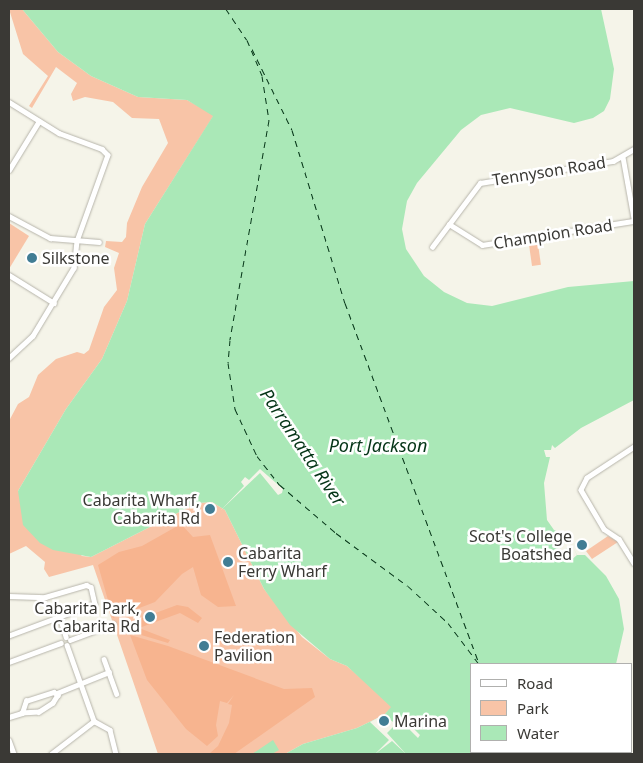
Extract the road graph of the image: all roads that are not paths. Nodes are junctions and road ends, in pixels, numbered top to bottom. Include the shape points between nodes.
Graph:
1 (9, 102) edge
2 (39, 121) junction
3 (634, 149) edge
4 (623, 157) junction
5 (9, 170) edge
6 (9, 216) edge
7 (634, 220) edge
8 (449, 224) junction
9 (77, 241) junction
10 (99, 242) dead end
11 (432, 247) dead end
12 (9, 276) edge
13 (54, 303) junction
14 (9, 358) edge
15 (633, 450) edge
16 (634, 563) edge
17 (9, 596) edge
18 (60, 617) junction
19 (113, 624) dead end
20 (9, 636) edge
21 (68, 638) junction
22 (61, 643) junction
23 (67, 646) junction
24 (104, 659) dead end
25 (9, 662) edge
26 (109, 672) junction
27 (81, 684) junction
28 (57, 693) junction
29 (117, 694) dead end
30 (22, 713) junction
31 (9, 717) edge
32 (94, 721) junction
33 (9, 740) edge
34 (14, 754) edge
35 (51, 754) edge
36 (116, 754) edge

1 - 2 street
2 - 5 street
2 - 9 street via 65,136 104,150 108,155
3 - 4 street, Tennyson Road
4 - 7 street
4 - 8 street, Tennyson Road via 480,183
6 - 9 street via 44,236
7 - 8 street, Champion Road via 488,245 478,243
8 - 11 street, Tennyson Road
9 - 10 street
9 - 13 street via 74,268
12 - 13 street
13 - 14 street via 33,336
15 - 16 street via 581,486 582,495 612,535 619,539
17 - 18 street via 45,597 86,585 91,587 96,604
18 - 20 street
18 - 21 street
19 - 21 street
21 - 22 street
21 - 23 street
22 - 23 street
22 - 25 street
23 - 27 street
24 - 26 street
26 - 27 street
26 - 29 street
27 - 28 street
27 - 32 street
28 - 30 street via 53,703 39,712
28 - 30 street via 26,701
30 - 31 street
32 - 35 street
32 - 36 street via 110,730
33 - 34 street

